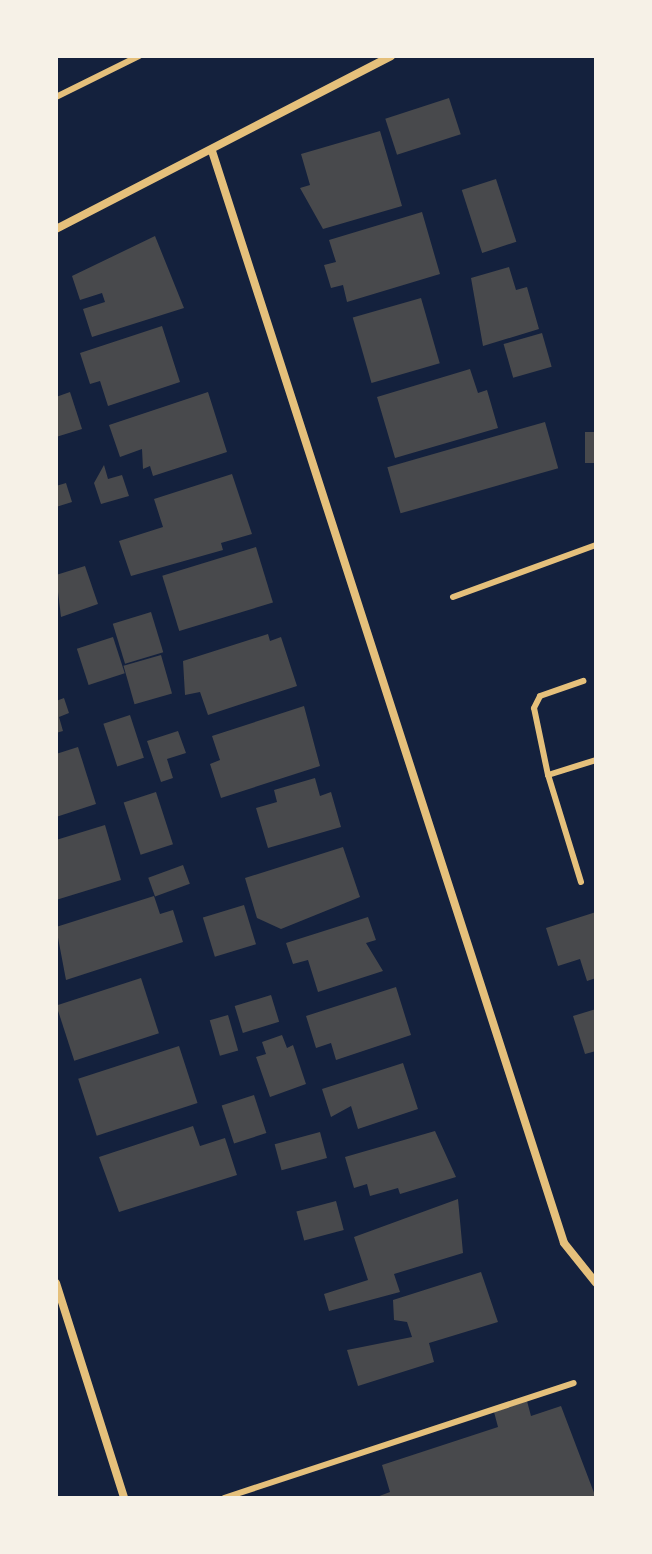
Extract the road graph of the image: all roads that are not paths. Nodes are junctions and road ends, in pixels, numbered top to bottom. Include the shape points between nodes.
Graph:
1 (139, 56) edge
2 (391, 56) edge
3 (56, 97) edge
4 (212, 151) junction
5 (56, 229) edge
6 (596, 545) edge
7 (453, 597) dead end
8 (583, 681) dead end
9 (596, 760) edge
10 (548, 775) junction
11 (581, 882) dead end
12 (56, 1283) edge
13 (596, 1283) edge
14 (574, 1383) dead end
15 (124, 1498) edge
16 (224, 1498) edge

1 - 3 lane
2 - 4 street
4 - 5 street
4 - 13 street via 564,1243
6 - 7 lane
8 - 10 lane via 540,696 534,708
9 - 10 lane
10 - 11 lane
12 - 15 street
14 - 16 lane

